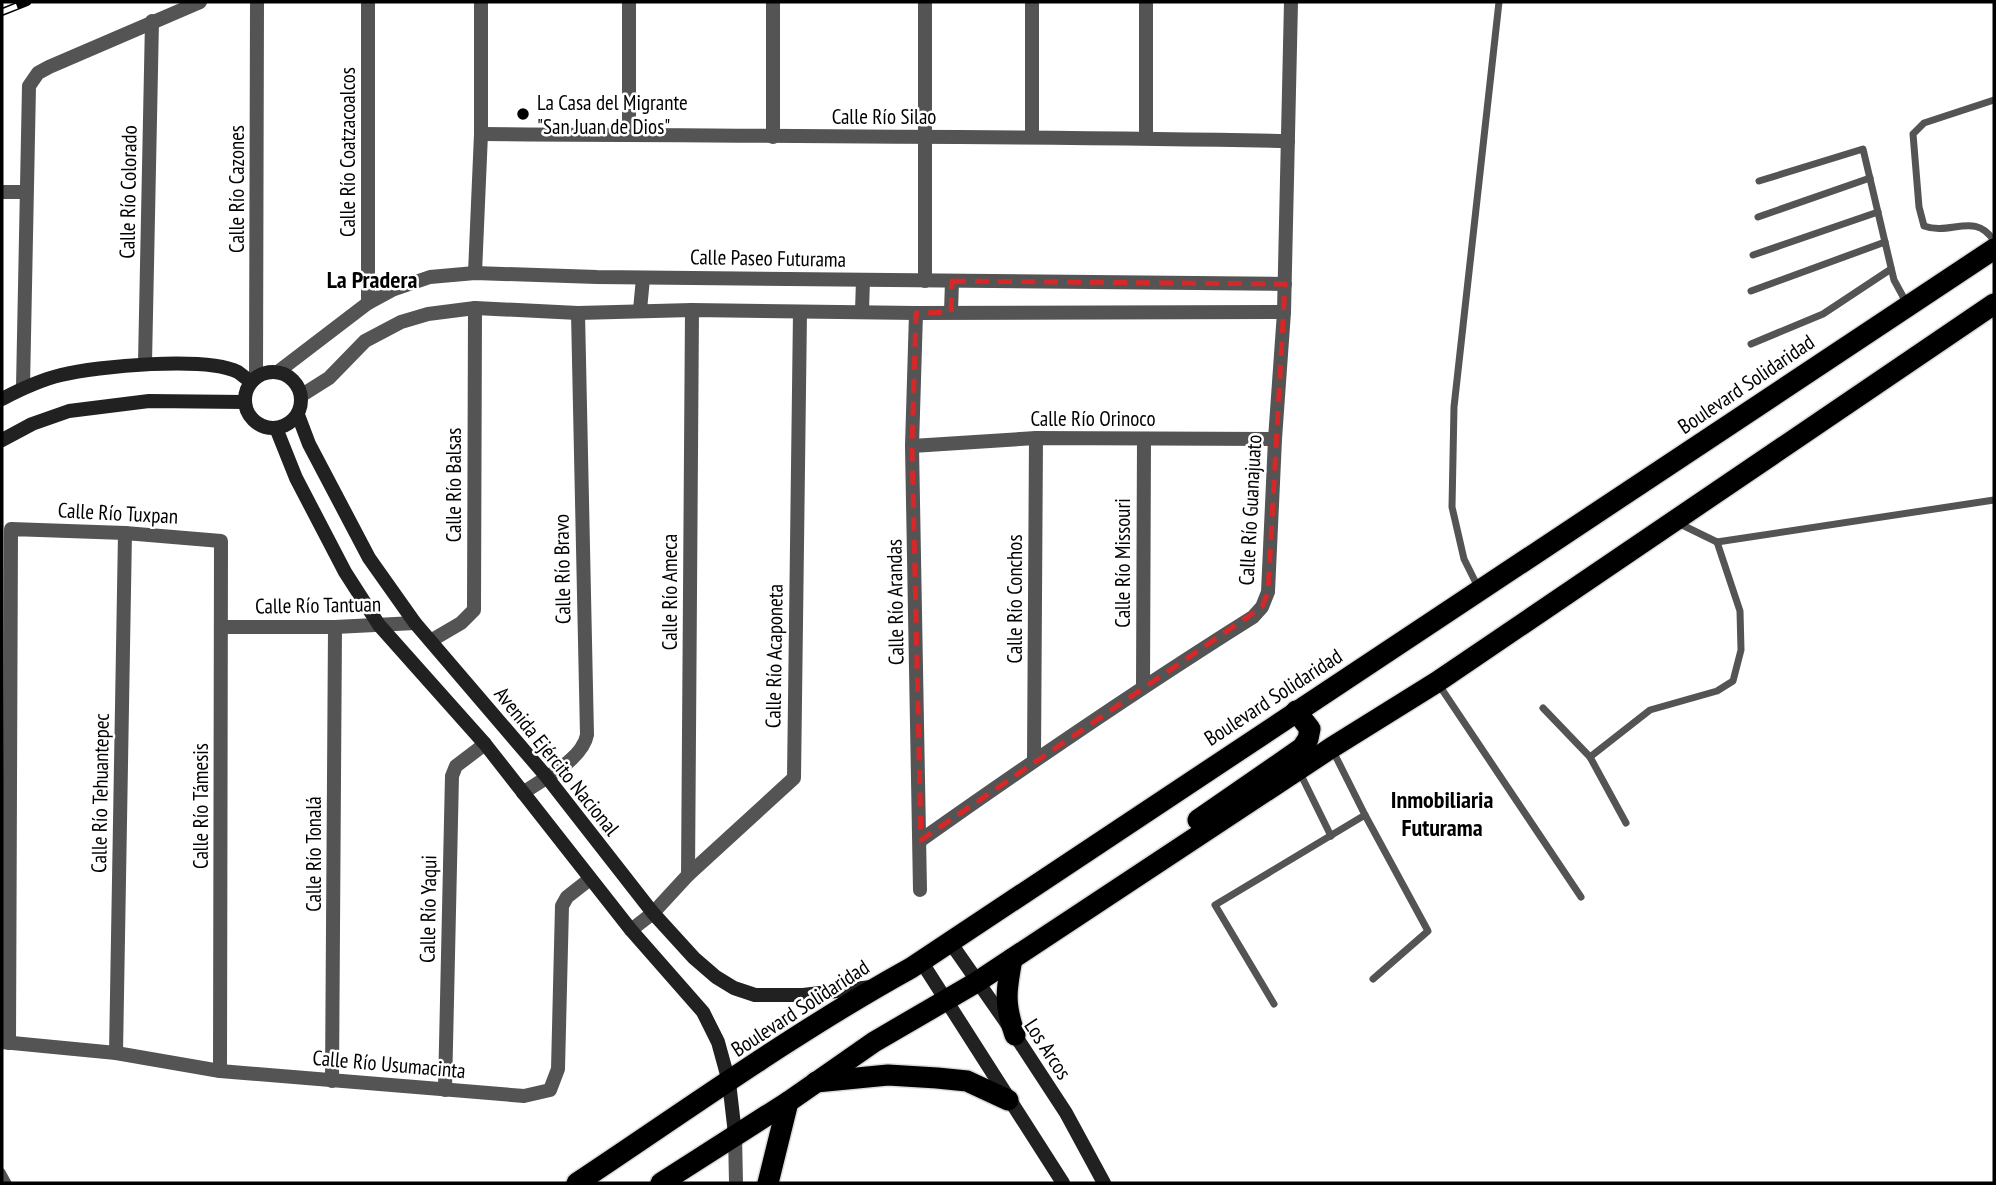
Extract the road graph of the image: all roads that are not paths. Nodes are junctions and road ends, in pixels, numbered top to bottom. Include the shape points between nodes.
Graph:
1 (200, 2) edge
2 (257, 2) edge
3 (368, 2) edge
4 (481, 2) edge
5 (629, 2) edge
6 (773, 2) edge
7 (925, 2) edge
8 (1032, 2) edge
9 (1146, 2) edge
10 (1291, 2) edge
11 (1499, 2) edge
12 (152, 22) junction
13 (1994, 100) edge
14 (481, 134) junction
15 (629, 135) junction
16 (1031, 136) junction
17 (773, 137) junction
18 (926, 138) junction
19 (1146, 138) junction
20 (1288, 141) junction
21 (1870, 178) junction
22 (1759, 181) dead end
23 (2, 192) edge
24 (26, 192) junction
25 (1878, 212) junction
26 (1758, 217) dead end
27 (1994, 241) edge
28 (1885, 242) junction
29 (1994, 249) edge
30 (1753, 255) dead end
31 (1891, 269) junction
32 (475, 273) junction
33 (643, 278) junction
34 (863, 280) junction
35 (925, 281) junction
36 (952, 281) junction
37 (1285, 284) junction
38 (1751, 291) dead end
39 (368, 303) junction
40 (1994, 304) edge
41 (1908, 306) junction
42 (475, 308) junction
43 (640, 310) junction
44 (692, 310) junction
45 (862, 311) junction
46 (800, 312) junction
47 (951, 312) junction
48 (1284, 312) junction
49 (578, 313) junction
50 (916, 313) junction
51 (1751, 344) dead end
52 (145, 363) junction
53 (279, 371) junction
54 (253, 379) junction
55 (23, 387) junction
56 (302, 395) junction
57 (2, 399) edge
58 (245, 402) junction
59 (298, 415) junction
60 (276, 428) junction
61 (1036, 439) junction
62 (1143, 439) junction
63 (1275, 439) junction
64 (2, 440) edge
65 (912, 446) junction
66 (1994, 500) edge
67 (1675, 521) junction
68 (125, 533) junction
69 (221, 541) joint
70 (1717, 542) junction
71 (1480, 591) junction
72 (6, 621) edge
73 (415, 623) junction
74 (379, 625) junction
75 (222, 627) junction
76 (335, 627) junction
77 (432, 640) junction
78 (1437, 682) junction
79 (1143, 687) junction
80 (1543, 708) dead end
81 (1296, 711) junction
82 (485, 744) junction
83 (1331, 748) junction
84 (1590, 757) junction
85 (1034, 760) junction
86 (1298, 770) junction
87 (546, 776) junction
88 (523, 793) junction
89 (1365, 815) junction
90 (1626, 823) dead end
91 (1331, 836) junction
92 (921, 840) junction
93 (1152, 865) junction
94 (688, 875) junction
95 (590, 880) junction
96 (920, 890) dead end
97 (1580, 897) dead end
98 (653, 914) junction
99 (631, 930) junction
100 (950, 942) junction
101 (1012, 959) junction
102 (921, 961) junction
103 (1373, 979) dead end
104 (977, 982) junction
105 (879, 985) junction
106 (947, 1001) junction
107 (1274, 1004) dead end
108 (1015, 1035) junction
109 (6, 1042) edge
110 (116, 1053) junction
111 (220, 1071) junction
112 (332, 1082) junction
113 (729, 1082) junction
114 (814, 1082) junction
115 (445, 1090) junction
116 (1008, 1100) junction
117 (788, 1102) junction
118 (735, 1135) junction
119 (2, 1172) edge
120 (8, 1183) edge
121 (577, 1183) edge
122 (661, 1183) edge
123 (736, 1183) edge
124 (768, 1183) edge
125 (1063, 1183) edge
126 (1104, 1183) edge

1 - 12 street
2 - 54 street, Calle Río Cazones
3 - 39 street, Calle Río Coatzacoalcos
4 - 14 street
5 - 15 street
6 - 17 street
7 - 18 street
8 - 16 street
9 - 19 street
10 - 20 street, Calle Río Guanajuato
11 - 71 lane via 1454,407 1452,507 1464,559
12 - 24 street via 49,66 32,79
12 - 52 street, Calle Río Colorado
13 - 27 lane via 1924,123 1913,134 1924,226 1935,230 1981,226
14 - 15 street, Calle Río Silao
14 - 32 street
15 - 17 street, Calle Río Silao
16 - 18 street, Calle Río Silao
16 - 19 street, Calle Río Silao
17 - 18 street, Calle Río Silao
18 - 35 street
19 - 20 street, Calle Río Silao
20 - 37 street, Calle Río Guanajuato
21 - 22 lane via 1863,149
21 - 25 lane
21 - 26 lane
23 - 24 street
24 - 55 street
25 - 28 lane
25 - 30 lane
28 - 31 lane
28 - 38 lane
29 - 41 highway, Boulevard Solidaridad
31 - 41 lane
31 - 51 lane via 1823,314
32 - 33 street, Calle Paseo Futurama
32 - 39 street, Calle Paseo Futurama via 430,277
33 - 34 street, Calle Paseo Futurama
33 - 43 street
34 - 35 street, Calle Paseo Futurama
34 - 45 street
35 - 36 street, Calle Paseo Futurama
36 - 37 street, Calle Paseo Futurama
36 - 47 street
37 - 48 street, Calle Río Guanajuato
39 - 53 street, Calle Paseo Futurama
40 - 67 highway
41 - 71 highway, Boulevard Solidaridad
42 - 49 street
42 - 56 street via 428,314 365,341 329,378
42 - 77 street, Calle Río Balsas via 474,610
43 - 44 street
43 - 49 street
44 - 46 street
44 - 94 street, Calle Río Ameca
45 - 46 street
45 - 50 street
46 - 94 street, Calle Río Acaponeta via 794,778
47 - 48 street
47 - 50 street
48 - 63 street, Calle Río Guanajuato
49 - 87 street, Calle Río Bravo via 587,735 578,755
50 - 65 street, Calle Río Arandas
52 - 54 main road via 204,366
52 - 55 main road via 62,374
53 - 54 main road
53 - 56 main road via 298,384
54 - 58 main road
55 - 57 main road
56 - 59 main road
58 - 60 main road via 259,425
58 - 64 main road via 149,401 69,411
59 - 60 main road
59 - 73 main road, Avenida Ejército Nacional via 369,558
60 - 74 main road via 296,478 345,572
61 - 62 street, Calle Río Orinoco
61 - 65 street, Calle Río Orinoco
61 - 85 street, Calle Río Conchos
62 - 63 street, Calle Río Orinoco
62 - 79 street, Calle Río Missouri
63 - 79 street, Calle Río Guanajuato via 1268,592 1262,607
65 - 92 street, Calle Río Arandas
66 - 70 lane
67 - 70 lane
67 - 78 highway
68 - 69 street, Calle Río Tuxpan
68 - 72 street, Calle Río Tuxpan via 12,529
68 - 110 street, Calle Río Tehuantepec
69 - 75 street, Calle Río Támesis
70 - 84 lane via 1741,611 1741,650 1734,681 1717,691 1650,710
71 - 81 highway, Boulevard Solidaridad
72 - 109 street
73 - 74 street, Calle Río Tantuan
73 - 77 main road, Avenida Ejército Nacional
74 - 76 street, Calle Río Tantuan
74 - 82 main road
75 - 76 street, Calle Río Tantuan
75 - 111 street, Calle Río Támesis
76 - 112 street, Calle Río Tonalá
77 - 87 main road, Avenida Ejército Nacional
78 - 83 highway
78 - 97 lane
79 - 85 street, Calle Río Guanajuato
80 - 84 lane
81 - 93 highway via 1310,729 1302,748 1187,828
81 - 100 highway, Boulevard Solidaridad
82 - 88 main road
82 - 115 street, Calle Río Yaqui via 456,766 452,776
83 - 86 highway
83 - 89 lane
84 - 90 lane
85 - 92 street, Calle Río Guanajuato
86 - 91 lane
86 - 93 highway
87 - 88 street, Calle Río Bravo
87 - 98 main road, Avenida Ejército Nacional
88 - 95 main road
89 - 91 lane
89 - 103 lane via 1428,930
91 - 107 lane via 1216,905
92 - 96 street, Calle Río Arandas
93 - 101 highway
94 - 98 street, Calle Río Acaponeta
95 - 99 main road
95 - 115 street, Calle Río Usumacinta via 562,906 558,1069 550,1090 524,1096
98 - 99 street, Calle Río Acaponeta
98 - 105 main road, Avenida Ejército Nacional via 716,978 755,995 803,995
99 - 113 main road via 704,1012
100 - 102 highway, Boulevard Solidaridad
100 - 104 main road, Los Arcos
101 - 104 highway
101 - 108 highway via 1006,1011
102 - 105 highway, Boulevard Solidaridad
102 - 106 main road
104 - 106 highway
104 - 108 main road, Los Arcos
105 - 113 highway, Boulevard Solidaridad
106 - 114 highway
106 - 116 main road
108 - 126 main road, Los Arcos via 1066,1113
109 - 110 street, Calle Río Usumacinta
110 - 111 street, Calle Río Usumacinta
111 - 112 street, Calle Río Usumacinta
112 - 115 street, Calle Río Usumacinta
113 - 118 main road
113 - 121 highway, Boulevard Solidaridad
114 - 116 highway via 888,1075 937,1078 967,1081
114 - 117 highway
116 - 125 main road
117 - 118 highway
117 - 124 highway
118 - 122 highway
118 - 123 street
119 - 120 lane

